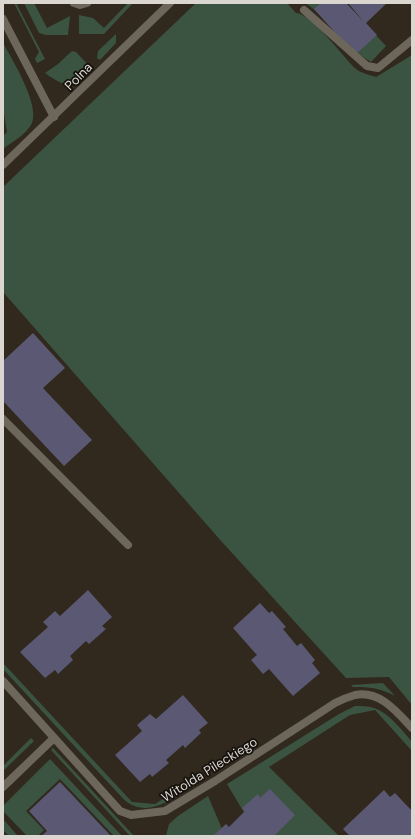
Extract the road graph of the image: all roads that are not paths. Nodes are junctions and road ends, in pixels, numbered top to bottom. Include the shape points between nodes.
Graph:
1 (74, 3) edge
2 (87, 3) edge
3 (170, 3) edge
4 (304, 10) dead end
5 (3, 19) edge
6 (412, 40) edge
7 (54, 117) junction
8 (3, 165) edge
9 (3, 419) edge
10 (128, 545) dead end
11 (3, 682) edge
12 (412, 728) edge
13 (54, 738) junction
14 (3, 787) edge

1 - 2 street
3 - 7 street, Polna
4 - 6 street via 367,66 378,68
5 - 7 street
7 - 8 street, Polna
9 - 10 street
11 - 13 street, Witolda Pileckiego
12 - 13 street, Witolda Pileckiego via 380,698 357,695 349,697 335,703 165,811 131,815 120,810
13 - 14 street

